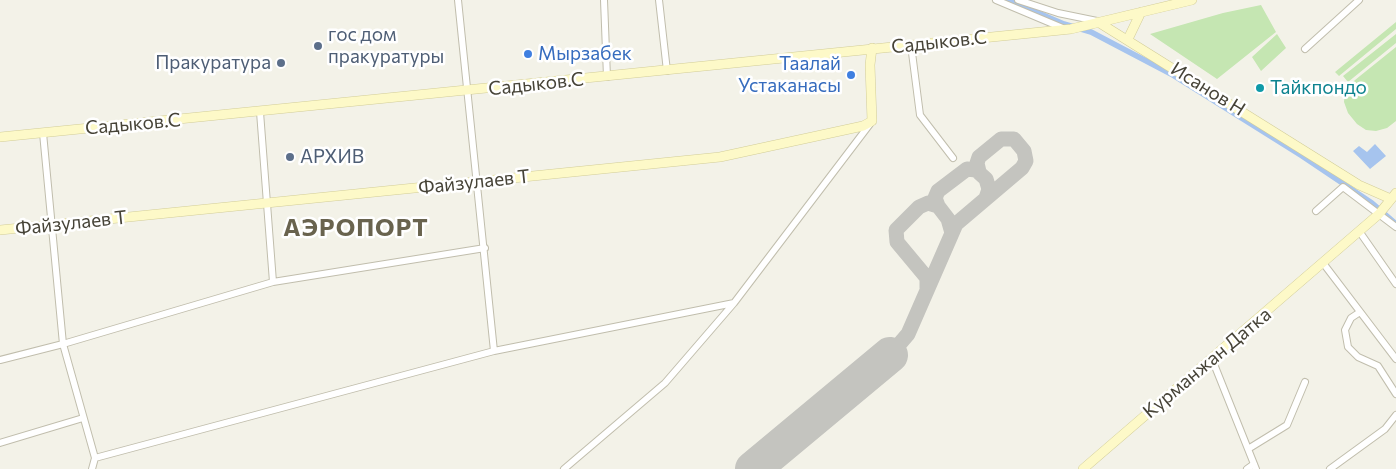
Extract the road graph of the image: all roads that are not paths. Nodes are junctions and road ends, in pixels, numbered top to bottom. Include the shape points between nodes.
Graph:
1 (458, 0) edge
2 (604, 0) edge
3 (659, 0) edge
4 (996, 0) edge
5 (1020, 0) edge
6 (1192, 0) edge
7 (1360, 0) edge
8 (1141, 12) junction
9 (1095, 23) junction
10 (1069, 30) junction
11 (1128, 39) junction
12 (911, 44) junction
13 (872, 48) junction
14 (1306, 49) dead end
15 (667, 71) junction
16 (608, 77) junction
17 (466, 91) junction
18 (260, 112) junction
19 (872, 121) junction
20 (43, 133) junction
21 (0, 137) edge
22 (953, 158) dead end
23 (479, 182) junction
24 (1393, 196) edge
25 (266, 203) junction
26 (1316, 211) dead end
27 (1380, 213) junction
28 (52, 226) junction
29 (1396, 227) edge
30 (0, 230) edge
31 (1360, 232) junction
32 (485, 248) junction
33 (1323, 263) junction
34 (273, 282) junction
35 (1396, 284) edge
36 (734, 303) junction
37 (1360, 312) junction
38 (63, 344) junction
39 (494, 351) junction
40 (1212, 359) junction
41 (1396, 359) edge
42 (0, 360) edge
43 (1305, 382) dead end
44 (1396, 394) edge
45 (1396, 415) edge
46 (83, 418) junction
47 (0, 443) edge
48 (1248, 449) junction
49 (95, 458) junction
50 (1087, 466) edge
51 (1255, 466) edge
52 (92, 469) edge
53 (564, 469) edge
54 (1247, 469) edge
55 (1330, 469) edge

1 - 17 street
2 - 16 street
3 - 15 street
4 - 10 street
5 - 9 street, Исанов Н
6 - 8 street
7 - 14 street
8 - 9 street
8 - 11 street
9 - 10 street, Садыков.С
9 - 11 street, Исанов Н
10 - 12 street, Садыков.С
11 - 24 street, Исанов Н via 1359,185
12 - 13 street, Садыков.С
12 - 22 street via 920,115
13 - 15 street, Садыков.С
13 - 19 street
15 - 16 street, Садыков.С
16 - 17 street, Садыков.С
17 - 18 street, Садыков.С
17 - 23 street
18 - 20 street, Садыков.С
18 - 25 street
19 - 23 street, Файзулаев Т via 863,126 720,157
19 - 36 street
20 - 21 street, Садыков.С
20 - 28 street
23 - 25 street, Файзулаев Т
23 - 32 street
24 - 27 street, Курманжан Датка
25 - 28 street, Файзулаев Т
25 - 34 street
26 - 27 street via 1343,187
27 - 29 street
27 - 31 street, Курманжан Датка
28 - 30 street, Файзулаев Т
28 - 38 street
31 - 33 street, Курманжан Датка
31 - 35 street
32 - 34 street
32 - 39 street
33 - 37 street
33 - 40 street, Курманжан Датка
34 - 38 street
36 - 39 street
36 - 53 street via 665,383
37 - 41 street
37 - 44 street via 1351,318 1345,330 1348,347 1358,357 1378,366
38 - 42 street
38 - 46 street
39 - 49 street
40 - 48 street
40 - 50 street, Курманжан Датка
43 - 48 street via 1287,426
45 - 55 street via 1386,428
46 - 47 street
46 - 49 street
48 - 51 street
49 - 52 street
51 - 54 street

